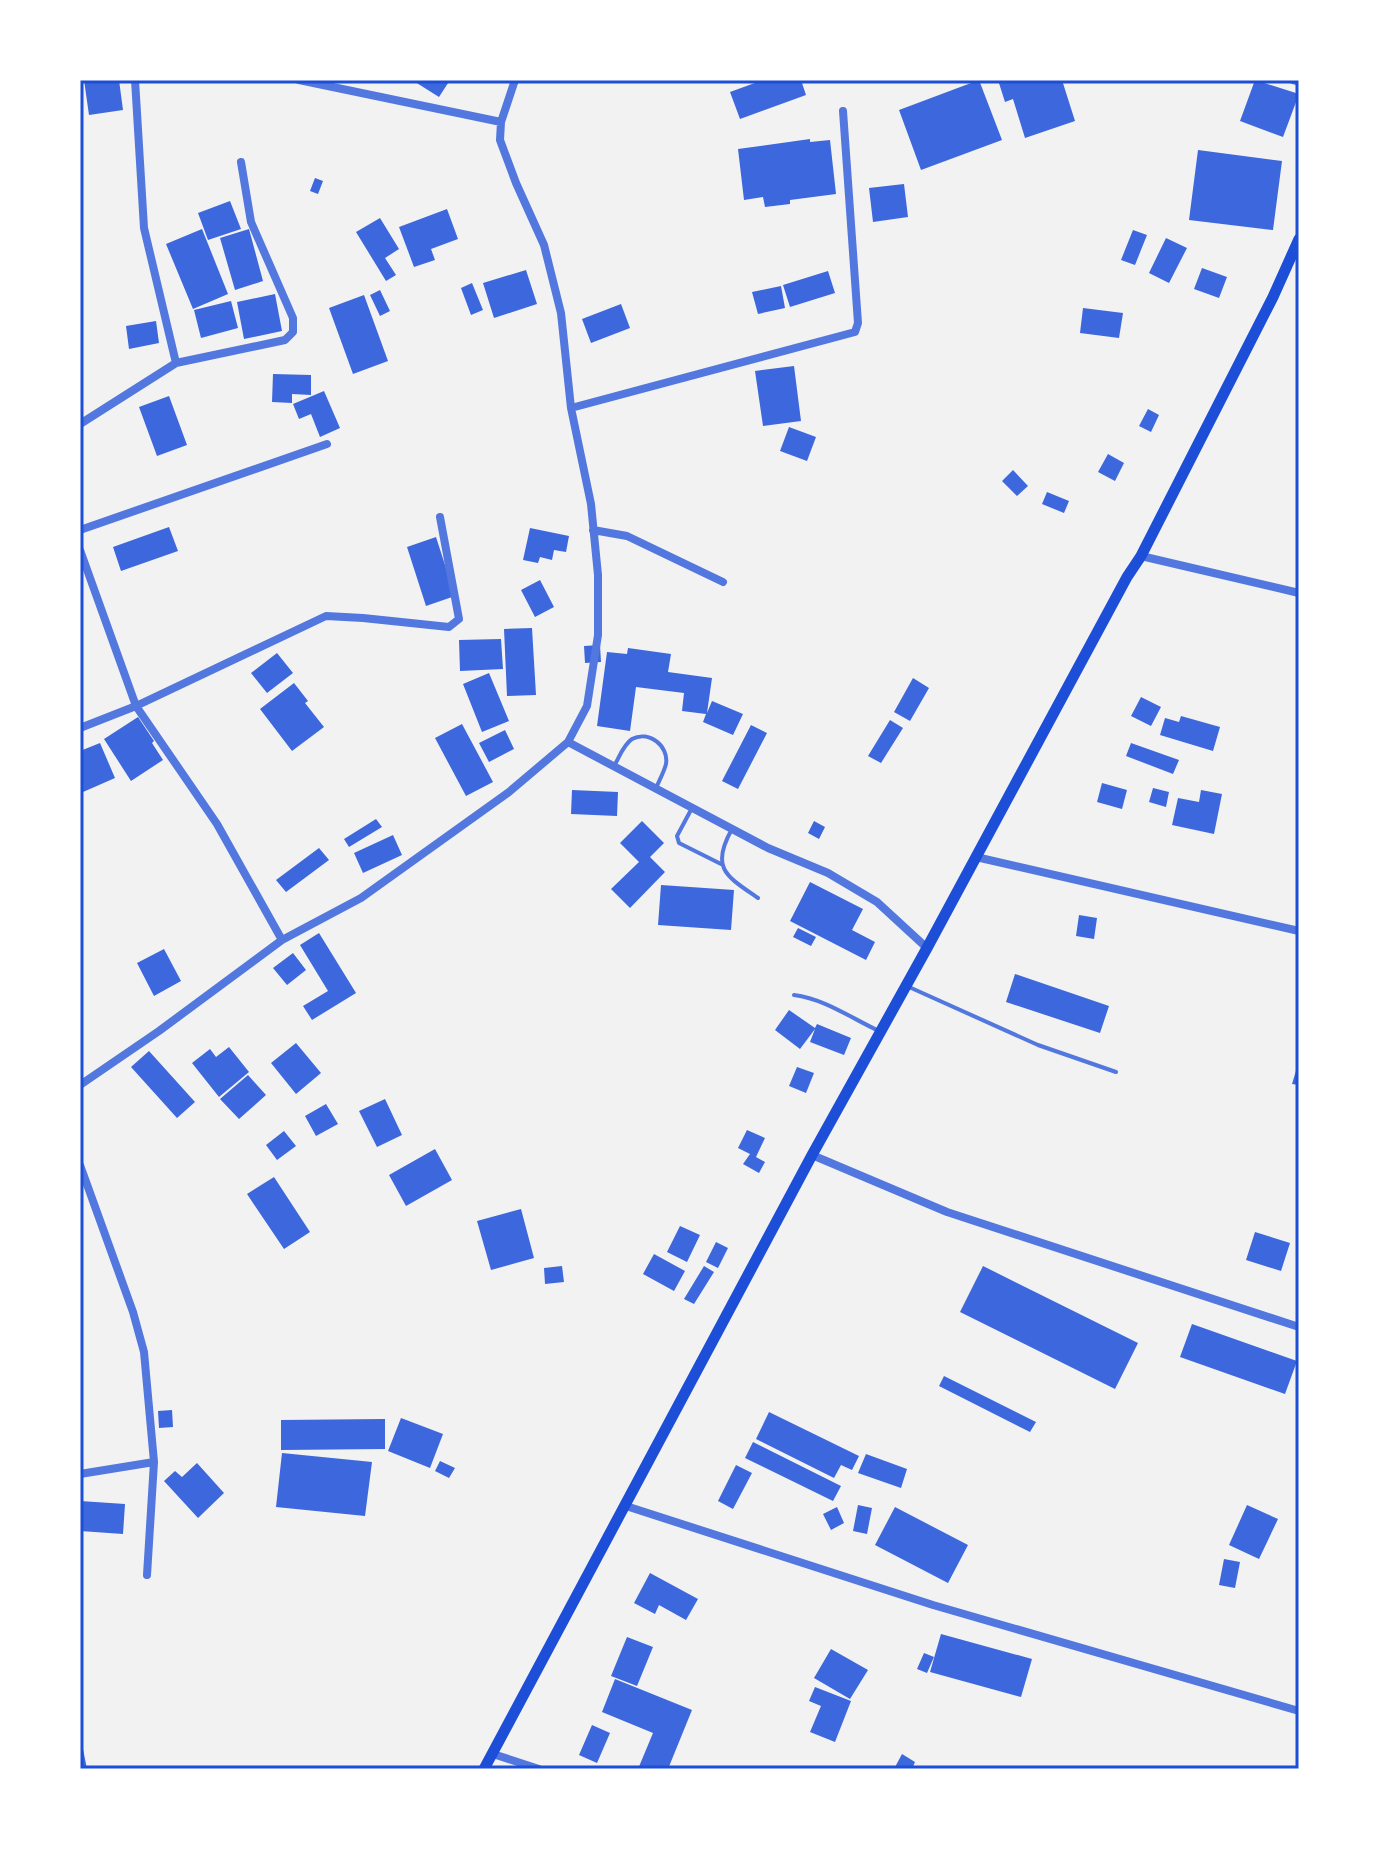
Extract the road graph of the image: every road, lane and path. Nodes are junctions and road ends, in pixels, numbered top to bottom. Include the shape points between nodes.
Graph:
1 (135, 80) edge
2 (299, 80) edge
3 (515, 80) edge
4 (1293, 80) edge
5 (1299, 82) edge
6 (843, 111) dead end
7 (501, 122) junction
8 (241, 162) dead end
9 (1299, 239) edge
10 (1296, 254) edge
11 (176, 363) junction
12 (571, 408) junction
13 (80, 424) edge
14 (327, 444) dead end
15 (440, 517) dead end
16 (80, 530) edge
17 (593, 530) junction
18 (80, 550) edge
19 (1141, 556) junction
20 (723, 582) dead end
21 (1299, 593) edge
22 (136, 706) junction
23 (80, 728) edge
24 (568, 742) junction
25 (614, 766) junction
26 (656, 788) junction
27 (692, 808) junction
28 (732, 829) junction
29 (976, 857) junction
30 (721, 864) junction
31 (758, 898) dead end
32 (1299, 931) edge
33 (282, 940) junction
34 (927, 948) junction
35 (906, 986) junction
36 (794, 995) dead end
37 (881, 1031) junction
38 (1116, 1072) dead end
39 (80, 1085) edge
40 (812, 1155) junction
41 (80, 1165) edge
42 (1299, 1327) edge
43 (154, 1462) junction
44 (80, 1474) edge
45 (626, 1506) junction
46 (147, 1575) dead end
47 (1299, 1711) edge
48 (493, 1754) junction
49 (484, 1769) edge
50 (539, 1769) edge

1 - 11 street via 144,228
2 - 7 street
3 - 7 street
4 - 5 street
6 - 12 street via 855,332
7 - 12 street via 500,140 544,245 561,313
8 - 11 street via 251,222 293,318 293,332 285,340
9 - 10 main road
10 - 19 main road
11 - 13 street
12 - 17 street
14 - 16 street
15 - 22 street via 456,624 326,616
17 - 20 street via 627,536
17 - 24 street via 598,635 587,706
18 - 22 street
19 - 21 street
19 - 29 main road
22 - 23 street
22 - 33 street via 217,824
24 - 25 street
24 - 33 street via 509,792 361,898
25 - 26 street
25 - 26 lane via 633,739 653,738 664,749 666,762
26 - 27 street
27 - 28 street
27 - 30 lane via 677,836 679,843
28 - 30 lane
28 - 34 street via 877,902
29 - 32 street
29 - 34 main road
30 - 31 lane
33 - 39 street
34 - 35 main road
35 - 37 main road
35 - 38 lane via 1038,1045
36 - 37 lane via 826,1003
37 - 40 main road
40 - 42 street via 947,1212
40 - 45 main road
41 - 43 street via 144,1352
43 - 44 street
43 - 46 street
45 - 47 street via 933,1605
45 - 48 main road
48 - 49 main road
48 - 50 street

